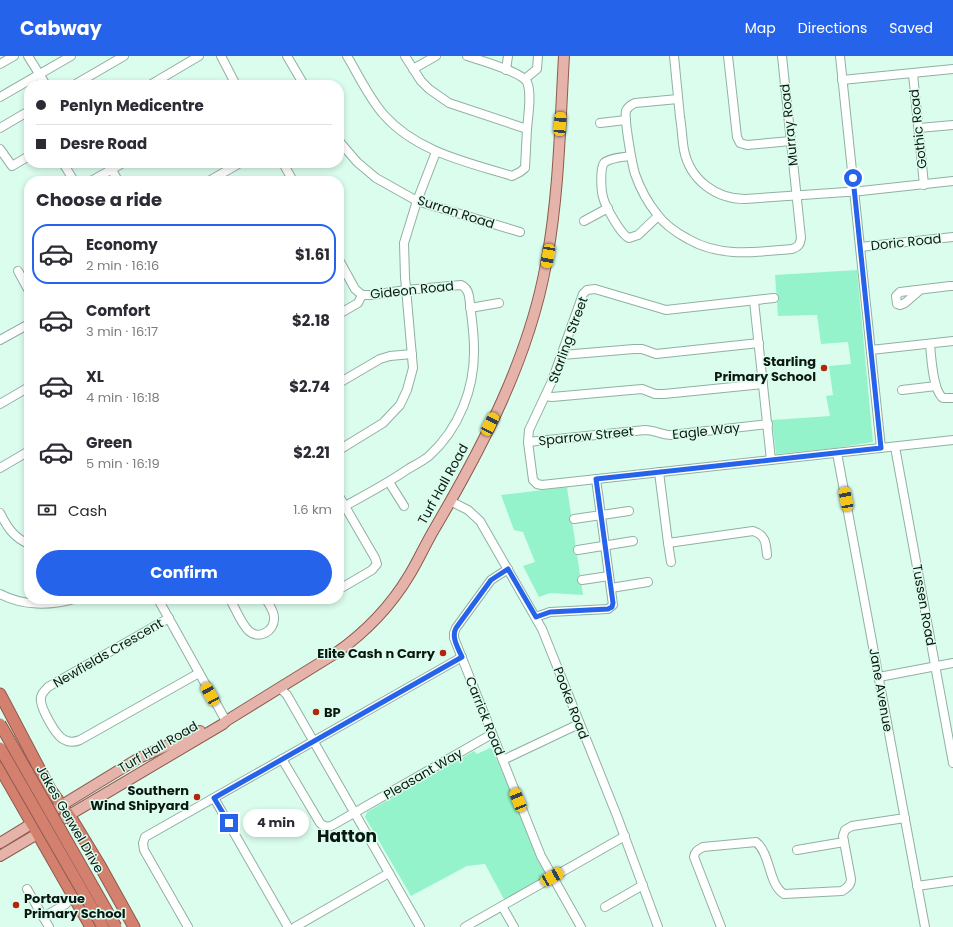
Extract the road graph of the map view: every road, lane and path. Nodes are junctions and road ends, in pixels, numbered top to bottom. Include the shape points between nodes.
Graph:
1 (14, 56) edge
2 (28, 56) edge
3 (71, 56) edge
4 (124, 56) edge
5 (221, 56) edge
6 (287, 56) edge
7 (347, 56) edge
8 (406, 56) edge
9 (436, 56) edge
10 (467, 56) edge
11 (508, 56) edge
12 (538, 56) edge
13 (564, 56) edge
14 (674, 56) edge
15 (728, 56) edge
16 (782, 56) edge
17 (840, 56) edge
18 (195, 57) edge
19 (112, 59) edge
20 (0, 64) edge
21 (413, 69) junction
22 (953, 69) edge
23 (506, 70) junction
24 (40, 74) junction
25 (913, 74) junction
26 (525, 79) junction
27 (30, 80) edge
28 (43, 80) edge
29 (81, 80) edge
30 (158, 80) edge
31 (233, 80) edge
32 (301, 80) edge
33 (842, 80) junction
34 (24, 84) edge
35 (0, 98) edge
36 (678, 99) junction
37 (24, 114) edge
38 (626, 120) junction
39 (600, 123) dead end
40 (953, 125) edge
41 (0, 128) edge
42 (919, 128) junction
43 (527, 129) junction
44 (791, 140) junction
45 (344, 147) edge
46 (0, 149) edge
47 (436, 152) junction
48 (631, 156) junction
49 (24, 159) edge
50 (115, 168) edge
51 (231, 168) edge
52 (112, 170) junction
53 (101, 176) edge
54 (115, 176) edge
55 (218, 176) edge
56 (953, 182) edge
57 (924, 185) junction
58 (854, 192) junction
59 (797, 195) junction
60 (417, 201) junction
61 (608, 208) junction
62 (658, 216) junction
63 (584, 221) dead end
64 (520, 232) dead end
65 (953, 237) edge
66 (860, 247) junction
67 (344, 269) edge
68 (18, 271) dead end
69 (24, 282) edge
70 (953, 286) edge
71 (406, 290) junction
72 (920, 290) dead end
73 (362, 295) junction
74 (774, 298) dead end
75 (754, 301) junction
76 (499, 303) dead end
77 (470, 308) junction
78 (344, 311) edge
79 (24, 327) edge
80 (0, 340) edge
81 (953, 341) edge
82 (759, 343) junction
83 (930, 344) junction
84 (871, 350) junction
85 (412, 354) junction
86 (562, 355) junction
87 (344, 380) edge
88 (763, 384) junction
89 (936, 386) junction
90 (24, 390) edge
91 (902, 390) dead end
92 (546, 396) junction
93 (953, 398) edge
94 (0, 404) edge
95 (768, 424) junction
96 (645, 430) joint
97 (953, 440) edge
98 (528, 442) junction
99 (344, 447) edge
100 (895, 447) junction
101 (881, 448) junction
102 (837, 452) junction
103 (24, 454) edge
104 (771, 460) junction
105 (0, 468) edge
106 (658, 472) junction
107 (596, 479) junction
108 (389, 482) junction
109 (450, 501) junction
110 (345, 506) joint
111 (404, 506) dead end
112 (629, 511) dead end
113 (0, 513) edge
114 (601, 515) junction
115 (574, 519) dead end
116 (3, 525) edge
117 (633, 540) dead end
118 (24, 541) edge
119 (668, 543) junction
120 (605, 546) junction
121 (578, 550) dead end
122 (767, 555) dead end
123 (671, 562) dead end
124 (508, 569) junction
125 (609, 576) junction
126 (582, 580) dead end
127 (648, 582) dead end
128 (344, 586) edge
129 (611, 588) junction
130 (0, 594) edge
131 (24, 602) edge
132 (161, 604) edge
133 (233, 604) edge
134 (269, 604) edge
135 (536, 617) junction
136 (169, 618) junction
137 (462, 657) junction
138 (953, 663) edge
139 (935, 666) junction
140 (199, 673) junction
141 (879, 677) junction
142 (280, 688) junction
143 (0, 694) edge
144 (226, 721) junction
145 (0, 724) edge
146 (579, 724) junction
147 (492, 734) junction
148 (314, 741) junction
149 (0, 748) edge
150 (282, 759) junction
151 (503, 760) junction
152 (953, 762) edge
153 (0, 768) edge
154 (214, 798) junction
155 (62, 806) junction
156 (355, 813) junction
157 (69, 815) junction
158 (905, 818) junction
159 (36, 829) junction
160 (625, 836) junction
161 (844, 842) junction
162 (0, 843) edge
163 (797, 850) dead end
164 (0, 856) edge
165 (389, 873) junction
166 (552, 877) junction
167 (953, 881) edge
168 (643, 885) junction
169 (917, 886) junction
170 (27, 889) dead end
171 (66, 904) dead end
172 (502, 906) junction
173 (605, 906) dead end
174 (43, 917) junction
175 (49, 927) edge
176 (91, 927) edge
177 (103, 927) edge
178 (116, 927) edge
179 (134, 927) edge
180 (188, 927) edge
181 (288, 927) edge
182 (295, 927) edge
183 (420, 927) edge
184 (464, 927) edge
185 (514, 927) edge
186 (581, 927) edge
187 (658, 927) edge
188 (721, 927) edge
189 (925, 927) edge

1 - 20 street
2 - 24 street
3 - 24 street
4 - 19 street
5 - 31 street
6 - 32 street
7 - 47 street via 385,116 406,135
8 - 21 street
9 - 21 street
10 - 23 street
11 - 23 street
12 - 26 street via 537,69
13 - 109 main road, Turf Hall Road via 553,220 541,288 509,384
14 - 36 street
15 - 44 street via 737,137 740,143 747,145
16 - 44 street, Murray Road
17 - 33 street
18 - 30 street
19 - 29 street
21 - 43 street via 429,89 449,103
22 - 25 street
23 - 26 street
24 - 27 street
24 - 28 street
25 - 33 street
25 - 42 street, Gothic Road
26 - 43 street via 529,92
33 - 58 street
34 - 35 street
36 - 38 street via 631,105 626,110
36 - 59 street via 686,156 693,172 706,186 722,196 738,199
37 - 41 street
38 - 39 street
38 - 48 street, Murray Road
40 - 42 street
42 - 57 street, Gothic Road
43 - 47 street via 525,168 512,176
44 - 59 street, Murray Road
45 - 60 street, Surran Road via 376,178
46 - 49 street via 12,166
47 - 60 street
48 - 61 street via 607,161 602,165 602,193
48 - 62 street, Murray Road via 639,184
50 - 52 street
51 - 55 street
52 - 53 street
52 - 54 street
56 - 57 street
57 - 58 street
58 - 59 street
58 - 66 street
59 - 62 street, Murray Road via 801,238 799,245 792,249 741,253 717,251 688,239
60 - 64 street, Surran Road
60 - 71 street via 404,243
61 - 62 street via 622,233 629,238 638,235
61 - 63 street
65 - 66 street, Doric Road
66 - 84 street
67 - 73 street, Gideon Road via 355,289
68 - 69 street
70 - 72 street
71 - 73 street, Gideon Road
71 - 77 street, Gideon Road via 461,285 468,291
71 - 85 street
73 - 78 street via 358,302
74 - 75 street, Starling Street
75 - 82 street
75 - 86 street, Starling Street via 666,310 595,289 587,290 583,294
76 - 77 street
77 - 108 street, Gideon Road via 474,367 462,413 448,435 428,456
79 - 80 street
81 - 83 street
82 - 86 street via 656,354 639,349
82 - 88 street
83 - 84 street
83 - 89 street
84 - 101 street
85 - 87 street via 380,359
85 - 99 street via 414,368 400,405 383,423
86 - 92 street, Starling Street
88 - 92 street via 664,394 642,389 552,398
88 - 95 street
89 - 91 street
89 - 93 street via 941,397
90 - 94 street
92 - 98 street, Starling Street via 529,430
95 - 96 street, Eagle Way via 671,435
95 - 104 street
96 - 98 street, Sparrow Street
97 - 100 street
98 - 107 street, Starling Street via 532,479 535,483 542,485
100 - 101 street
100 - 139 street, Tussen Road
101 - 102 street
102 - 104 street
102 - 141 street, Jane Avenue
103 - 105 street
104 - 106 street
106 - 107 street
106 - 119 street
107 - 114 street
108 - 110 street, Gideon Road
108 - 111 street
109 - 124 street, Pooke Road via 476,516
109 - 142 main road, Turf Hall Road via 402,587 373,623 349,644
110 - 128 street via 376,564 372,570
112 - 114 street
113 - 116 street
114 - 115 street
114 - 120 street
116 - 118 street
117 - 120 street
119 - 122 street via 753,531 763,537
119 - 123 street
120 - 121 street
120 - 125 street
124 - 135 street, Pooke Road
124 - 137 street, Carrick Road via 491,580 456,628 454,638
125 - 126 street
125 - 129 street
127 - 129 street
129 - 135 street via 613,603 610,608 550,612
130 - 131 street
132 - 136 street
133 - 134 street via 248,630 256,635 269,631 274,621
135 - 146 street, Pooke Road
136 - 140 street
136 - 140 street, Newfields Crescent via 48,687 41,698 42,708 61,738 75,742
137 - 147 street, Carrick Road
137 - 148 street
138 - 139 street
139 - 141 street
139 - 152 street, Tussen Road
140 - 144 street
141 - 158 street, Jane Avenue
142 - 144 main road, Turf Hall Road
142 - 148 street via 288,695
143 - 155 highway via 50,789
144 - 155 main road, Turf Hall Road via 220,721 139,758
144 - 157 main road, Turf Hall Road
145 - 178 highway, Jakes Gerwel Drive, bridge
146 - 151 street
146 - 160 street, Pooke Road
147 - 151 street, Carrick Road
147 - 156 street, Pleasant Way
148 - 150 street
148 - 156 street
149 - 177 highway, Jakes Gerwel Drive, bridge
150 - 154 street
150 - 156 street, Pleasant Way via 321,825 331,826
151 - 166 street, Carrick Road via 541,856
153 - 159 highway
154 - 180 street via 147,836 143,841 144,850
154 - 181 street
155 - 157 highway
155 - 159 main road, Turf Hall Road
156 - 165 street
157 - 159 main road, Turf Hall Road
157 - 179 highway
158 - 161 street via 852,826 845,830
158 - 169 street, Jane Avenue
159 - 162 main road, Turf Hall Road
159 - 164 main road, Turf Hall Road
159 - 176 highway
160 - 166 street
160 - 168 street, Pooke Road
161 - 163 street
161 - 188 street via 851,879 847,888 842,891 789,895 779,891 763,851 756,842 703,847 694,857
165 - 182 street
165 - 183 street
166 - 172 street
166 - 186 street, Carrick Road
167 - 169 street
168 - 173 street
168 - 187 street, Pooke Road
169 - 189 street, Jane Avenue
170 - 174 street
171 - 174 street
172 - 184 street
172 - 185 street
174 - 175 street

